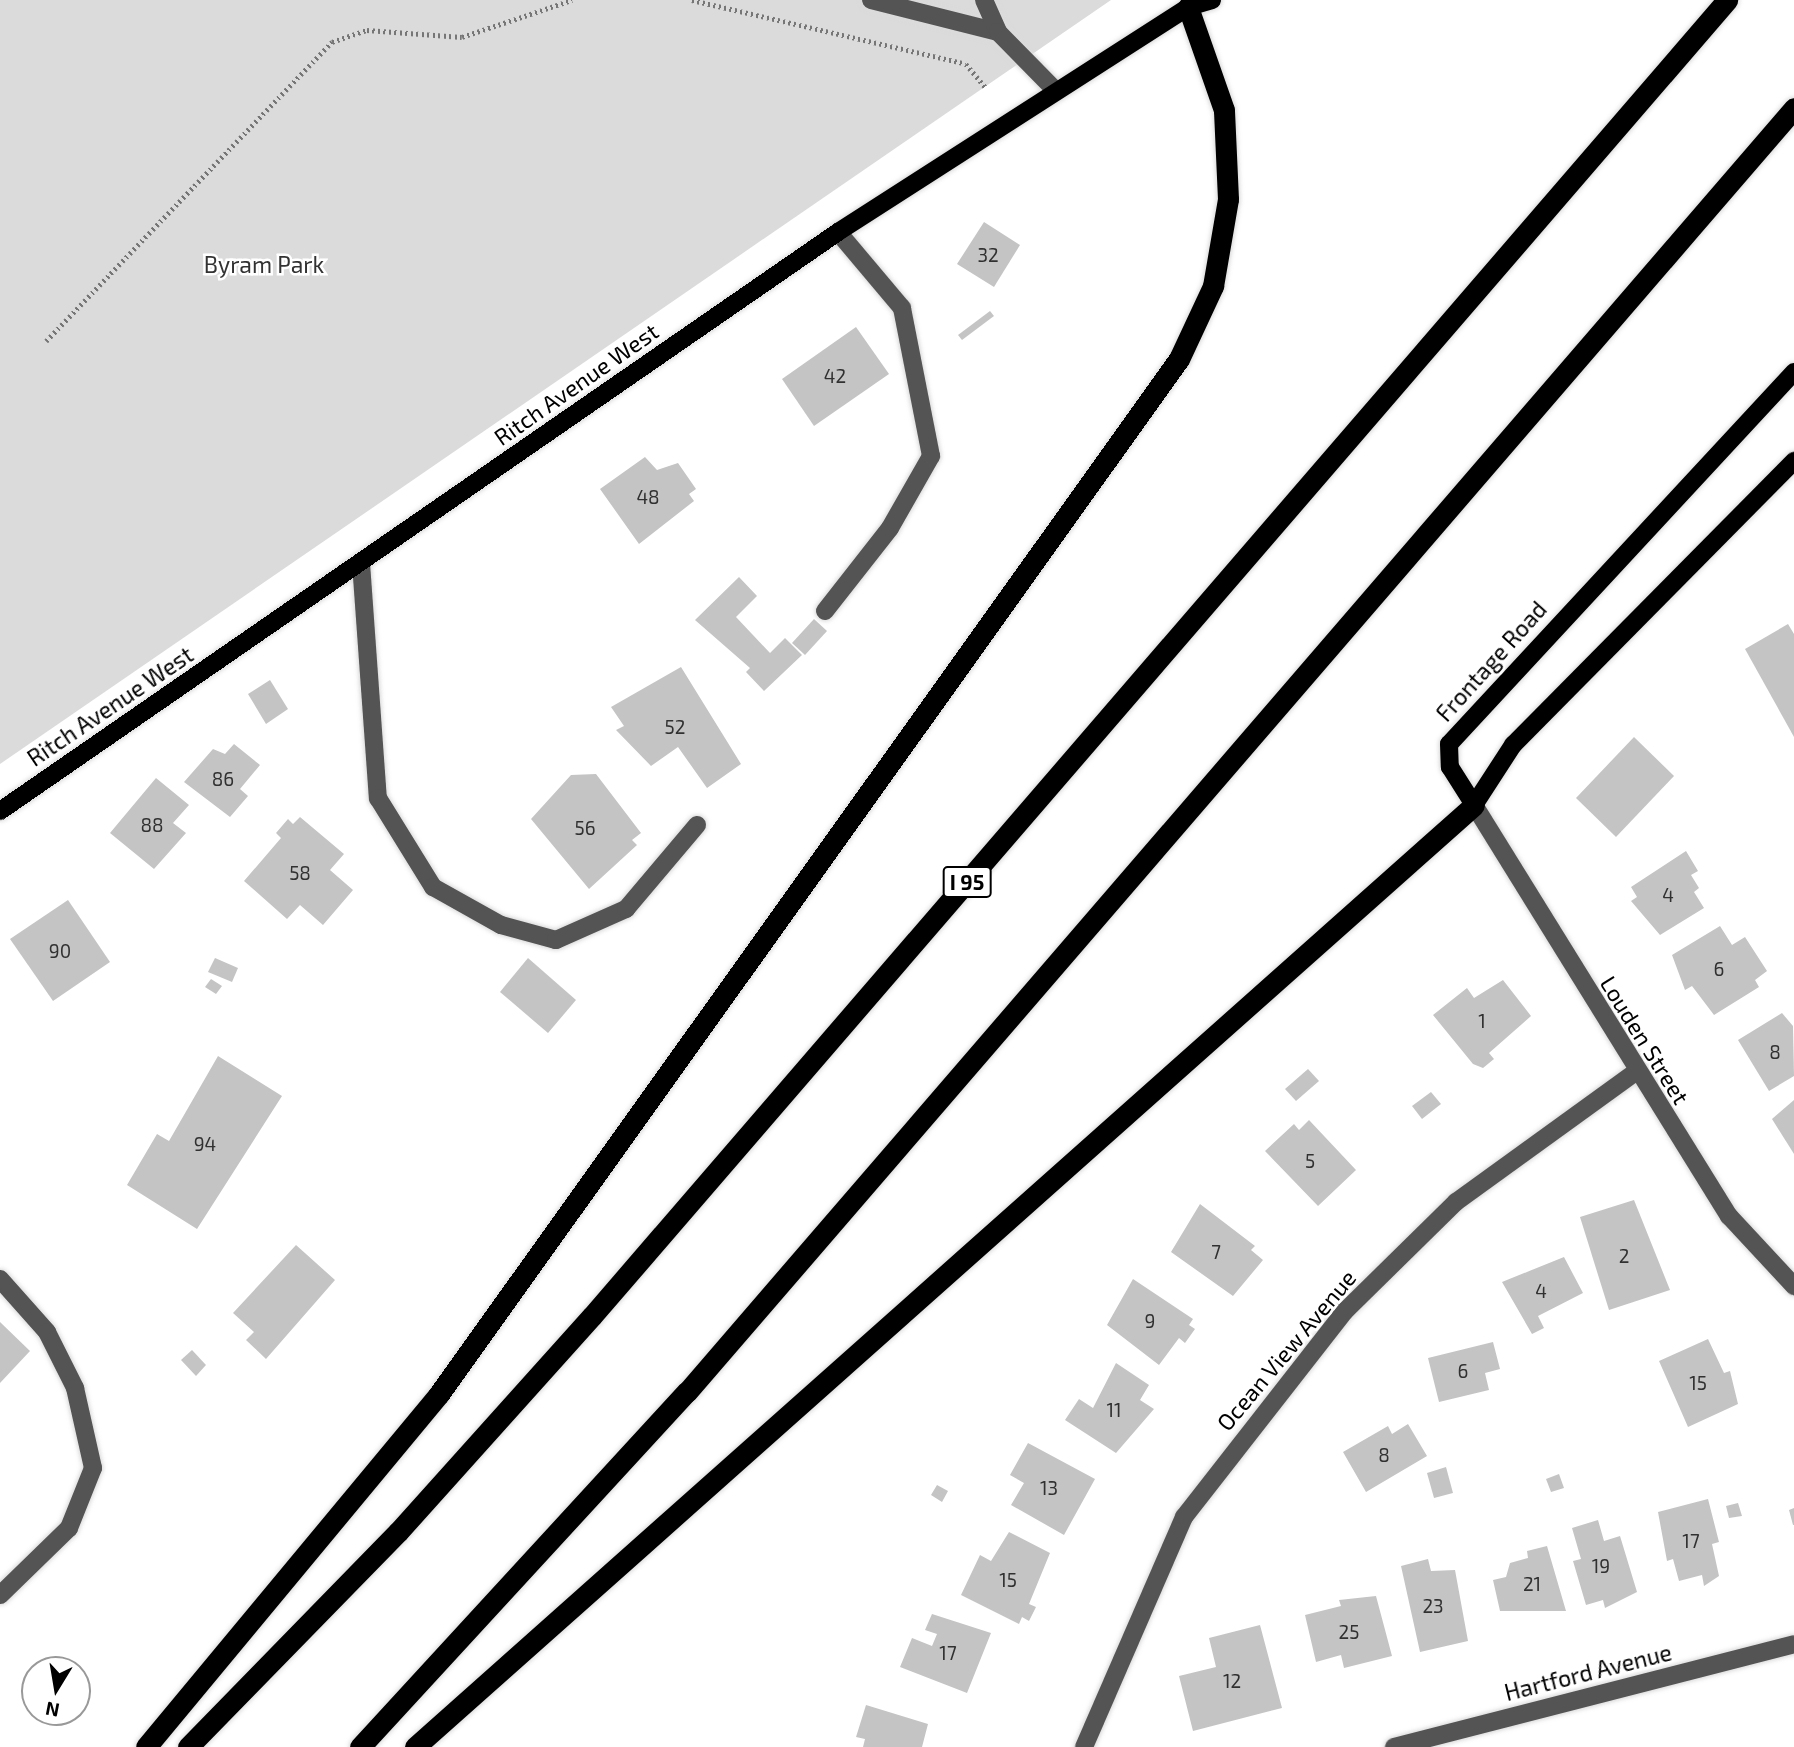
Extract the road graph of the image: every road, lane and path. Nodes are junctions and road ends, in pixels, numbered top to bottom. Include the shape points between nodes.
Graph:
1 (572, 0) edge
2 (692, 0) edge
3 (871, 0) edge
4 (984, 0) edge
5 (1212, 0) edge
6 (1727, 0) edge
7 (1190, 3) edge
8 (998, 32) junction
9 (985, 87) dead end
10 (1055, 90) junction
11 (1794, 108) edge
12 (838, 232) junction
13 (46, 341) dead end
14 (1794, 372) edge
15 (1794, 461) edge
16 (361, 564) junction
17 (825, 611) dead end
18 (1474, 805) junction
19 (0, 811) edge
20 (697, 825) dead end
21 (1634, 1073) junction
22 (0, 1279) edge
23 (1794, 1286) edge
24 (0, 1595) edge
25 (1794, 1644) edge
26 (146, 1747) edge
27 (188, 1747) edge
28 (360, 1747) edge
29 (415, 1747) edge
30 (1084, 1747) edge
31 (1394, 1747) edge

1 - 13 path via 462,37 367,30 332,42
2 - 9 path via 966,64
3 - 8 street
4 - 8 street
5 - 7 main road, Ritch Avenue West
6 - 27 highway, I 95 via 583,1326 398,1532
7 - 10 main road, Ritch Avenue West
7 - 26 highway via 1224,110 1228,199 1213,286 1179,359 439,1394
8 - 10 street
10 - 12 main road, Ritch Avenue West
11 - 28 highway via 696,1382
12 - 16 main road, Ritch Avenue West
12 - 17 street via 902,307 931,456 890,528
14 - 18 main road, Frontage Road via 1449,744 1450,767
15 - 18 main road via 1513,745
16 - 19 main road, Ritch Avenue West
16 - 20 street via 378,798 433,887 501,925 556,940 626,909
18 - 21 street, Louden Street
18 - 29 highway
21 - 23 street, Louden Street via 1729,1216
21 - 30 street, Ocean View Avenue via 1456,1202 1345,1311 1184,1517
22 - 24 street via 47,1332 75,1388 93,1468 69,1528
25 - 31 street, Hartford Avenue

